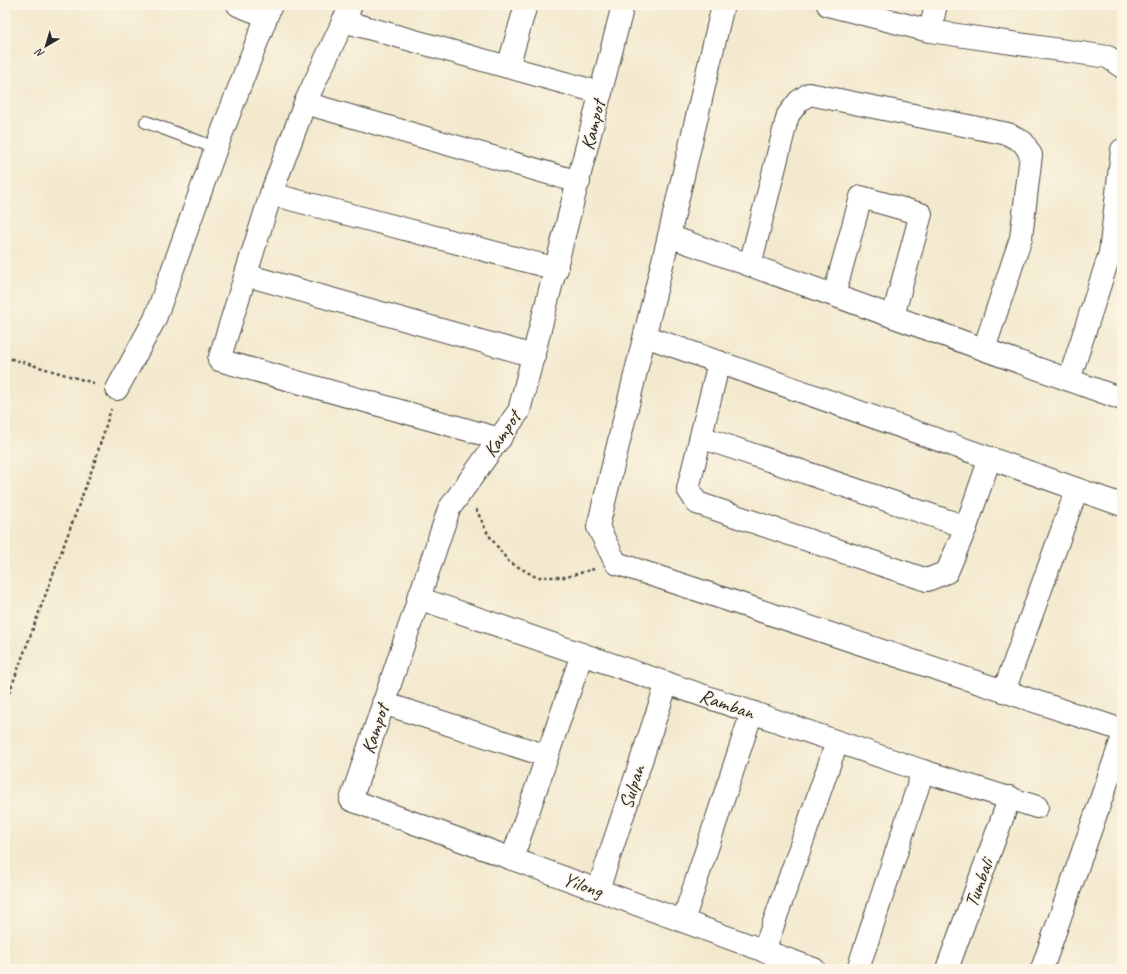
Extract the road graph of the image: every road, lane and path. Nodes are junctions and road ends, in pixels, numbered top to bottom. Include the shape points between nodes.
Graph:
1 (238, 5) edge
2 (526, 5) edge
3 (621, 5) edge
4 (723, 5) edge
5 (828, 5) edge
6 (936, 5) edge
7 (268, 11) edge
8 (347, 13) edge
9 (930, 31) junction
10 (508, 67) junction
11 (1122, 67) edge
12 (601, 93) junction
13 (305, 103) junction
14 (146, 122) dead end
15 (216, 148) junction
16 (1122, 150) edge
17 (579, 182) junction
18 (272, 194) junction
19 (669, 236) junction
20 (750, 265) junction
21 (557, 270) junction
22 (246, 275) junction
23 (834, 295) junction
24 (893, 316) junction
25 (645, 336) junction
26 (984, 349) junction
27 (534, 356) junction
28 (5, 358) edge
29 (719, 362) junction
30 (1069, 380) junction
31 (117, 389) junction
32 (1122, 399) edge
33 (701, 437) junction
34 (500, 439) junction
35 (990, 458) junction
36 (466, 486) junction
37 (1078, 489) junction
38 (1122, 505) edge
39 (966, 527) junction
40 (616, 563) junction
41 (418, 598) junction
42 (582, 654) junction
43 (667, 683) junction
44 (1004, 691) junction
45 (384, 703) junction
46 (5, 704) edge
47 (752, 712) junction
48 (1122, 730) edge
49 (1122, 740) edge
50 (837, 742) junction
51 (547, 756) junction
52 (923, 771) junction
53 (1010, 797) junction
54 (351, 800) joint
55 (1037, 807) dead end
56 (512, 859) junction
57 (598, 890) junction
58 (683, 922) junction
59 (764, 951) junction
60 (814, 969) edge
61 (858, 969) edge
62 (947, 969) edge
63 (1042, 969) edge

1 - 7 street
2 - 10 street
3 - 12 street, Kampot
4 - 19 street
5 - 9 street
6 - 9 street
7 - 15 street
8 - 10 street
8 - 13 street
9 - 11 street via 1108,57
10 - 12 street
12 - 17 street, Kampot
13 - 17 street
13 - 18 street
14 - 15 lane
15 - 31 street via 155,319
16 - 30 street via 1110,253
17 - 21 street, Kampot
18 - 21 street
18 - 22 street
19 - 20 street
19 - 25 street
20 - 23 street
20 - 26 street via 788,115 799,101 809,94 1008,134 1023,142 1031,155 1021,238
21 - 27 street, Kampot
22 - 27 street
22 - 34 street via 219,360
23 - 24 street
23 - 24 street via 861,197 921,214
24 - 26 street
25 - 29 street
25 - 40 street via 598,526
26 - 30 street
27 - 34 street, Kampot via 519,411
28 - 31 path
29 - 33 street
29 - 35 street
30 - 32 street
31 - 46 path via 94,464
33 - 39 street
33 - 39 street via 688,489 697,503 927,580 947,572
34 - 36 street, Kampot
35 - 37 street
35 - 39 street
36 - 40 path via 488,534 508,561 536,577 566,577
36 - 41 street, Kampot via 449,509
37 - 38 street
37 - 44 street
40 - 44 street
41 - 42 street, Ramban
41 - 45 street, Kampot
42 - 43 street, Ramban
42 - 51 street
43 - 47 street, Ramban
43 - 57 street, Sulpan
44 - 48 street
45 - 51 street
45 - 54 street, Kampot
47 - 50 street, Ramban
47 - 58 street
49 - 63 street
50 - 52 street, Ramban
50 - 59 street
51 - 56 street
52 - 53 street, Ramban
52 - 61 street
53 - 55 street, Ramban
53 - 62 street, Tumbali
54 - 56 street, Yilong
56 - 57 street, Yilong
57 - 58 street, Yilong
58 - 59 street, Yilong
59 - 60 street, Yilong

